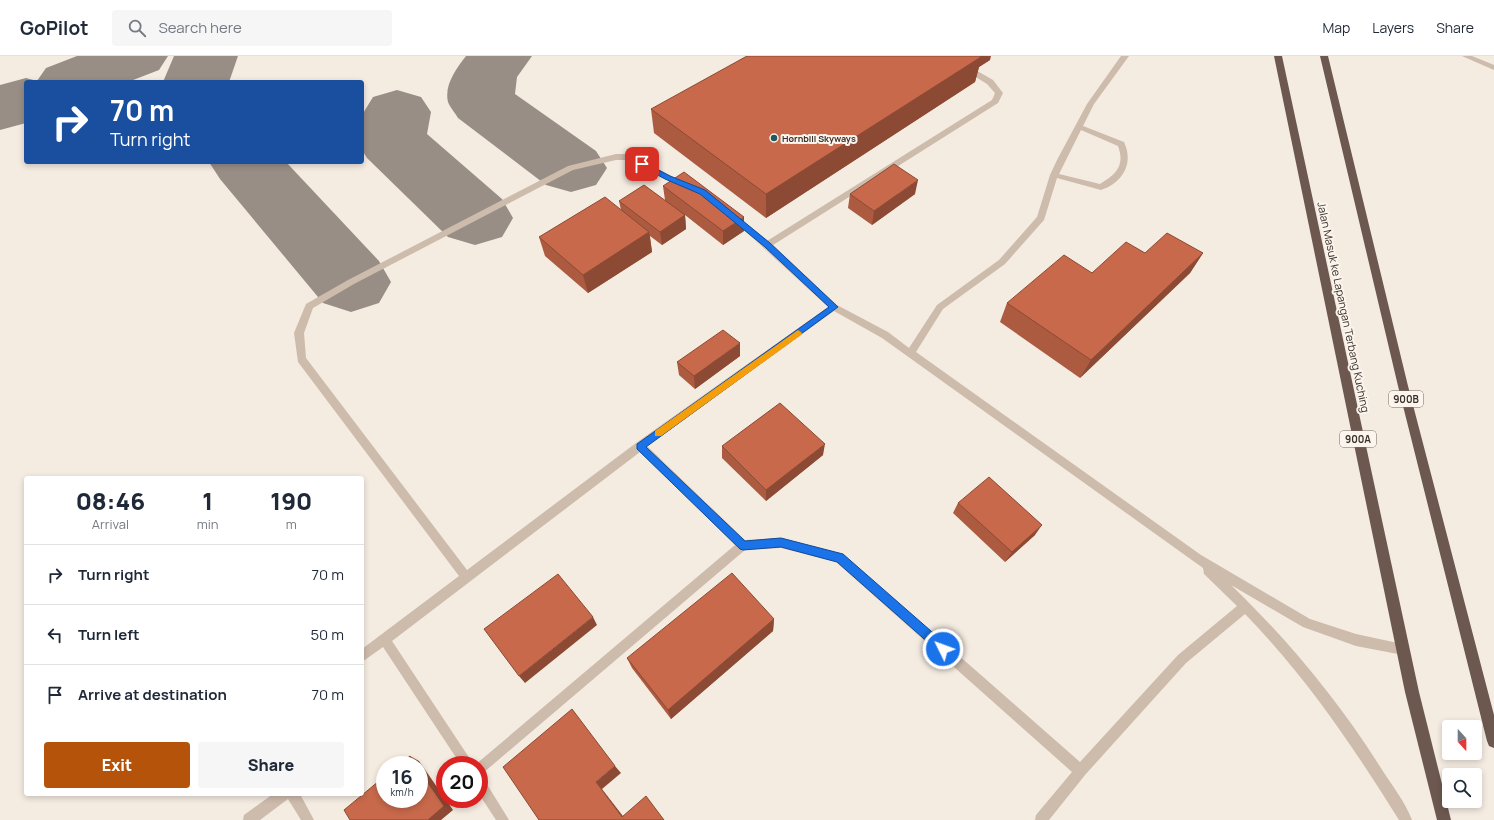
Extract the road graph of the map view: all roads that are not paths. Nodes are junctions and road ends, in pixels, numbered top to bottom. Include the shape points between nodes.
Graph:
1 (946, 56) edge
2 (1125, 56) edge
3 (1278, 56) edge
4 (1324, 56) edge
5 (1466, 56) edge
6 (1494, 68) edge
7 (1079, 127) junction
8 (1054, 175) junction
9 (694, 188) edge
10 (726, 211) edge
11 (767, 245) junction
12 (834, 307) junction
13 (911, 353) junction
14 (640, 446) junction
15 (743, 545) junction
16 (1197, 559) junction
17 (466, 577) junction
18 (1245, 607) junction
19 (384, 639) junction
20 (1402, 649) junction
21 (364, 654) edge
22 (1494, 740) edge
23 (462, 756) edge
24 (488, 761) edge
25 (1081, 771) junction
26 (281, 796) edge
27 (293, 796) edge
28 (488, 796) edge
29 (249, 820) edge
30 (308, 820) edge
31 (503, 820) edge
32 (1041, 820) edge
33 (1406, 820) edge
34 (1444, 820) edge

1 - 11 lane via 990,82 999,93 995,101
2 - 7 lane via 1091,104
3 - 20 highway, Jalan Masuk ke Lapangan Terbang Kuching / 900A
4 - 22 highway, 900B via 1403,386
5 - 6 lane
7 - 8 lane
7 - 8 lane via 1121,144 1125,157 1119,174 1101,187
8 - 13 lane via 1041,218 1002,262 940,307
9 - 17 lane via 667,178 627,157 609,158 571,168 309,306 298,333 301,359
10 - 11 lane
11 - 12 lane
12 - 13 lane via 885,335
12 - 14 lane
13 - 16 lane
14 - 15 lane
14 - 17 lane
15 - 24 lane
15 - 25 lane via 781,543 840,558
16 - 18 lane
16 - 20 lane via 1306,623 1356,640
17 - 19 lane
18 - 25 lane via 1182,659
18 - 33 lane via 1307,674 1359,746
19 - 21 lane
19 - 23 lane
20 - 34 highway, Jalan Masuk ke Lapangan Terbang Kuching / 900A
25 - 32 lane
26 - 29 lane
27 - 30 lane
28 - 31 lane

